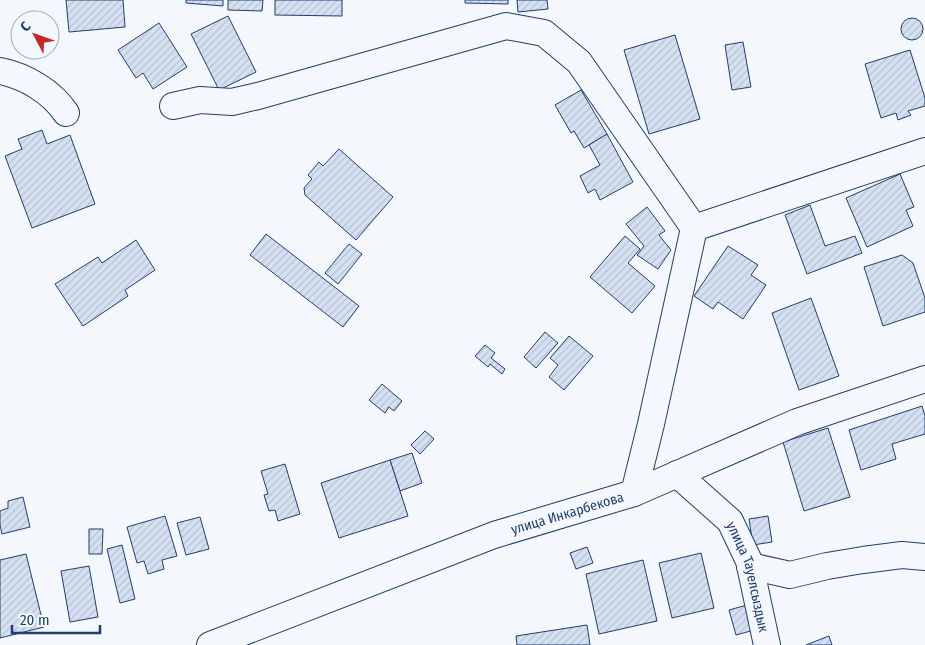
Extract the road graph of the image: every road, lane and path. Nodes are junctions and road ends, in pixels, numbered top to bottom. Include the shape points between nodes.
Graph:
1 (0, 71) edge
2 (173, 106) dead end
3 (66, 113) dead end
4 (925, 151) edge
5 (694, 228) junction
6 (925, 380) edge
7 (676, 474) junction
8 (634, 493) junction
9 (925, 557) edge
10 (750, 566) junction
11 (210, 645) edge
12 (767, 645) edge

1 - 3 street via 39,86
2 - 5 street via 200,100 232,102 258,96 506,26 544,33 579,62
4 - 5 street
5 - 8 street
6 - 7 street, улица Инкарбекова via 797,422
7 - 8 street, улица Инкарбекова
7 - 10 street, улица Тауелсыздык via 730,521
8 - 11 street, улица Инкарбекова via 494,535
9 - 10 street via 902,555 864,560 790,575
10 - 12 street, улица Тауелсыздык

